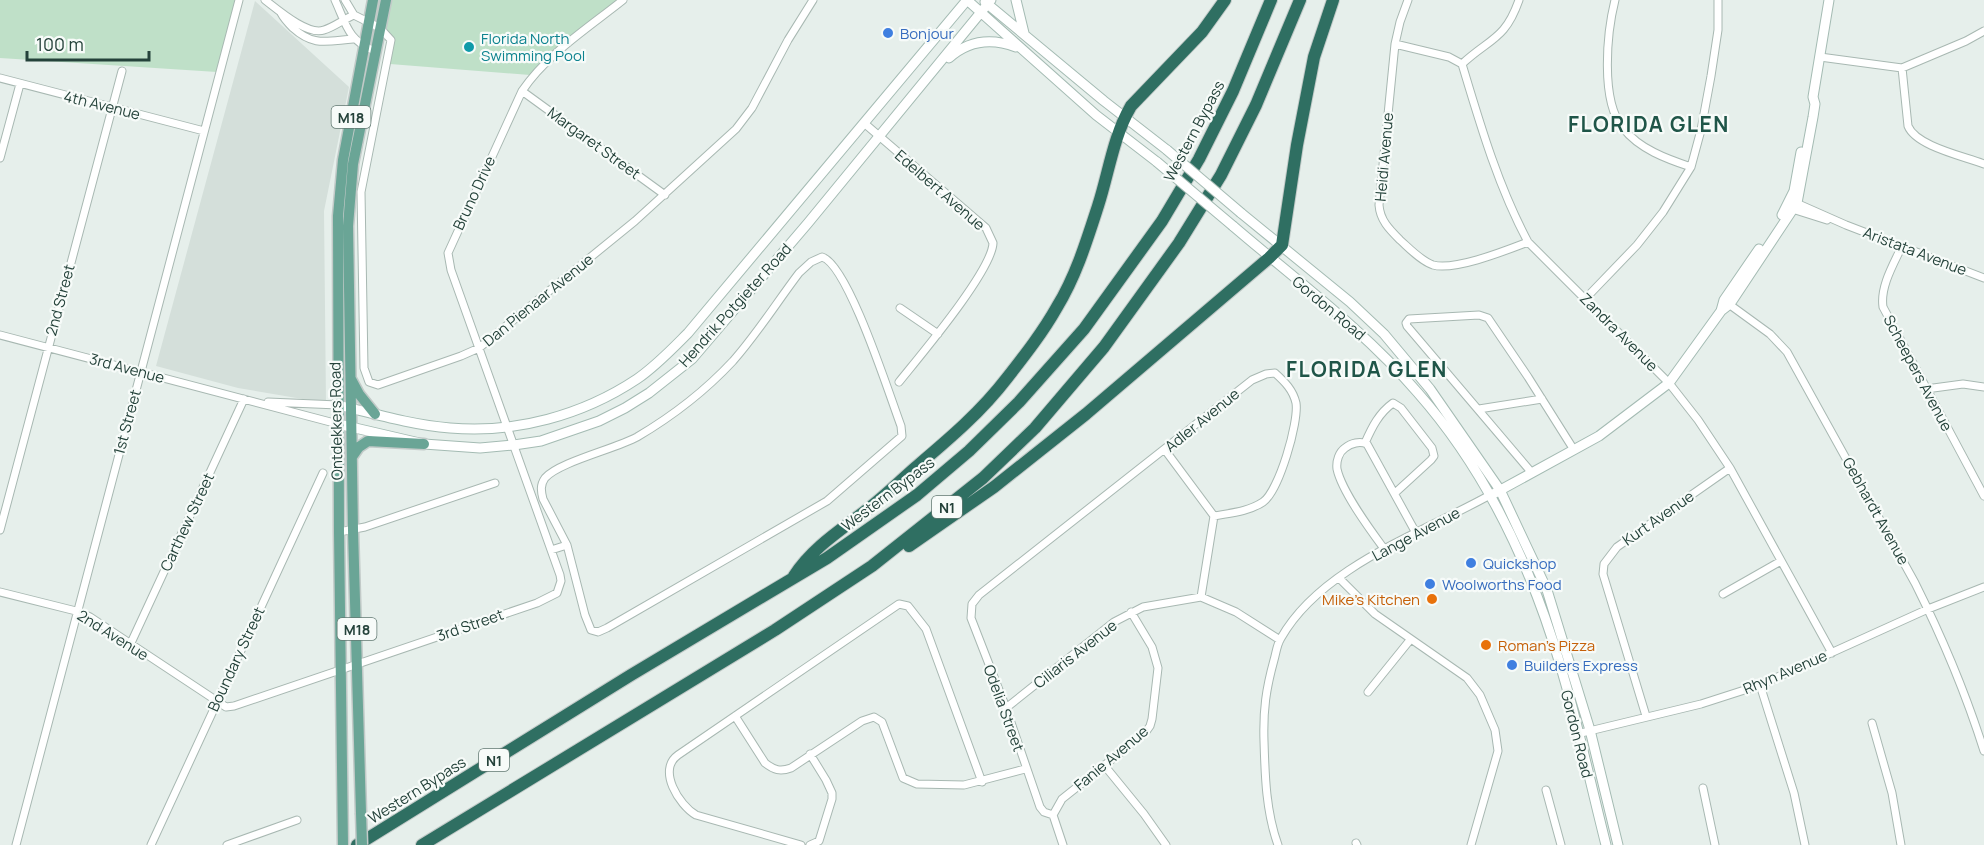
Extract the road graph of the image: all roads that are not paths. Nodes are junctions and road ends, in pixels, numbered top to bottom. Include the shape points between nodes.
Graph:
1 (239, 0) edge
2 (265, 0) edge
3 (335, 0) edge
4 (345, 0) edge
5 (373, 0) edge
6 (386, 0) edge
7 (623, 0) edge
8 (967, 0) edge
9 (1016, 0) edge
10 (1225, 0) edge
11 (1271, 0) edge
12 (1300, 0) edge
13 (1333, 0) edge
14 (1408, 0) edge
15 (1519, 0) edge
16 (1615, 0) edge
17 (1718, 0) edge
18 (1828, 0) edge
19 (987, 1) edge
20 (808, 2) edge
21 (981, 12) junction
22 (281, 13) junction
23 (354, 15) junction
24 (344, 19) junction
25 (368, 21) junction
26 (380, 28) junction
27 (1984, 31) edge
28 (1024, 33) junction
29 (353, 39) junction
30 (1395, 44) junction
31 (363, 47) junction
32 (1022, 49) junction
33 (375, 51) junction
34 (1820, 57) junction
35 (1461, 64) junction
36 (1902, 68) junction
37 (122, 71) dead end
38 (0, 78) edge
39 (926, 81) junction
40 (20, 84) junction
41 (522, 92) junction
42 (112, 107) junction
43 (1124, 117) junction
44 (864, 123) junction
45 (204, 130) junction
46 (1118, 133) junction
47 (879, 136) junction
48 (0, 158) edge
49 (1984, 164) edge
50 (1691, 167) junction
51 (665, 195) junction
52 (1792, 205) junction
53 (1528, 242) junction
54 (1282, 245) junction
55 (1902, 246) junction
56 (1269, 258) junction
57 (1984, 278) edge
58 (1586, 298) junction
59 (1727, 302) junction
60 (900, 308) dead end
61 (938, 334) junction
62 (0, 335) edge
63 (48, 347) junction
64 (479, 348) junction
65 (141, 371) junction
66 (351, 379) junction
67 (899, 382) dead end
68 (1669, 383) junction
69 (1984, 387) edge
70 (1926, 389) junction
71 (244, 399) junction
72 (1542, 399) junction
73 (254, 401) junction
74 (338, 405) junction
75 (351, 408) junction
76 (1479, 409) junction
77 (375, 414) junction
78 (338, 424) junction
79 (351, 426) junction
80 (507, 427) junction
81 (1365, 442) junction
82 (423, 444) junction
83 (514, 445) junction
84 (1165, 450) junction
85 (1574, 450) junction
86 (352, 458) junction
87 (1730, 468) junction
88 (323, 473) dead end
89 (1532, 473) junction
90 (495, 483) dead end
91 (1500, 490) junction
92 (1395, 493) junction
93 (1490, 495) junction
94 (1984, 496) edge
95 (1214, 516) junction
96 (0, 530) edge
97 (353, 530) junction
98 (339, 532) junction
99 (1416, 533) junction
100 (567, 545) junction
101 (551, 550) junction
102 (1385, 550) junction
103 (1781, 561) junction
104 (872, 566) junction
105 (1339, 578) junction
106 (791, 579) junction
107 (1984, 587) edge
108 (0, 592) edge
109 (1723, 594) dead end
110 (979, 595) joint
111 (1201, 597) junction
112 (1928, 609) junction
113 (76, 611) junction
114 (1131, 612) junction
115 (1280, 640) junction
116 (1410, 640) junction
117 (130, 645) junction
118 (1832, 653) junction
119 (358, 664) junction
120 (341, 670) junction
121 (1760, 685) junction
122 (1368, 692) dead end
123 (216, 702) junction
124 (1006, 708) junction
125 (735, 716) junction
126 (1646, 716) junction
127 (1872, 723) dead end
128 (1590, 730) junction
129 (1577, 734) junction
130 (1984, 751) edge
131 (810, 754) junction
132 (1104, 765) junction
133 (1025, 769) junction
134 (982, 782) junction
135 (1703, 788) dead end
136 (1546, 789) dead end
137 (1053, 815) junction
138 (297, 820) dead end
139 (1061, 844) edge
140 (15, 845) edge
141 (151, 845) edge
142 (227, 845) edge
143 (343, 845) edge
144 (357, 845) edge
145 (362, 845) edge
146 (422, 845) edge
147 (801, 845) edge
148 (810, 845) edge
149 (1166, 845) edge
150 (1278, 845) edge
151 (1471, 845) edge
152 (1561, 845) edge
153 (1606, 845) edge
154 (1618, 845) edge
155 (1715, 845) edge
156 (1805, 845) edge
157 (1901, 845) edge

1 - 45 street, 1st Street
2 - 22 street
3 - 24 street
4 - 23 street
5 - 25 main road, Ontdekkers Road / M18
6 - 26 main road, Ontdekkers Road / M18
7 - 41 street, Bruno Drive via 545,63
8 - 21 street, Gordon Road
8 - 44 street, Hendrik Potgieter Road
9 - 28 street
10 - 43 highway via 1202,32
11 - 106 highway, Western Bypass / N1 via 1199,159 1162,221 1084,329 969,451 917,495
12 - 104 highway, N1 via 1256,105 1221,175 1179,243 1104,347 1035,428 983,478
13 - 54 highway via 1314,57
14 - 30 street, Heidi Avenue
15 - 35 street via 1506,28
16 - 50 street via 1608,67 1616,118 1636,141
17 - 50 street via 1711,76
18 - 34 street, Lange Avenue
19 - 21 street, Hendrik Potgieter Road
19 - 28 street, Gordon Road
20 - 51 street, Dan Pienaar Avenue via 744,120
21 - 32 street, Gordon Road
21 - 39 street, Hendrik Potgieter Road
22 - 24 street via 315,32
22 - 29 street via 308,39
23 - 24 street
23 - 25 street
24 - 29 street
25 - 26 street
25 - 31 main road, Ontdekkers Road / M18
26 - 33 main road, Ontdekkers Road / M18
26 - 64 street, Dan Pienaar Avenue via 390,36 391,44 361,192 365,374 369,382 378,385
27 - 36 street
28 - 43 street, Gordon Road
29 - 31 street
30 - 35 street via 1449,57
30 - 53 street, Heidi Avenue via 1379,205 1382,219 1404,243 1438,266 1500,253
31 - 33 street
31 - 74 main road, Ontdekkers Road / M18 via 338,200
32 - 39 street via 991,41 969,45 952,55
32 - 46 street, Gordon Road
33 - 66 main road, Ontdekkers Road / M18 via 350,192
34 - 36 street
34 - 52 street, Lange Avenue
35 - 53 street, Zandra Avenue via 1484,139
36 - 49 street via 1912,134
37 - 42 street, 2nd Street
38 - 40 street, 4th Avenue
39 - 47 street, Hendrik Potgieter Road
40 - 42 street, 4th Avenue
40 - 48 street
41 - 51 street, Margaret Street
41 - 64 street, Bruno Drive via 447,253
42 - 45 street, 4th Avenue
42 - 63 street, 2nd Street
43 - 46 highway
43 - 54 street, Gordon Road, bridge
44 - 47 street, Edelbert Avenue
44 - 80 street, Hendrik Potgieter Road via 662,359 592,405
45 - 65 street, 1st Street
46 - 56 street, Gordon Road, bridge
46 - 106 highway via 1081,258 1058,306 1028,350 966,424 825,541
47 - 61 street, Edelbert Avenue via 986,228 992,238 993,250 988,261
47 - 83 street, Hendrik Potgieter Road via 692,358 649,393 608,417 541,441
50 - 58 street via 1637,245
51 - 64 street, Dan Pienaar Avenue
52 - 55 street, Aristata Avenue
52 - 59 street, Lange Avenue
53 - 58 street, Zandra Avenue
54 - 56 highway
54 - 91 street, Gordon Road via 1384,334 1430,389
55 - 57 street, Aristata Avenue
55 - 70 street, Scheepers Avenue via 1885,286 1883,307
56 - 93 street, Gordon Road via 1359,332 1396,369 1437,416
56 - 104 highway via 994,487 942,525
58 - 68 street, Zandra Avenue
59 - 68 street, Lange Avenue
59 - 112 street, Gebhardt Avenue via 1787,352
60 - 61 street
61 - 67 street, Edelbert Avenue
62 - 63 street, 3rd Avenue
63 - 65 street, 3rd Avenue
63 - 96 street, 2nd Street
64 - 80 street, Bruno Drive
65 - 71 street, 3rd Avenue
65 - 113 street, 1st Street
66 - 75 main road, Ontdekkers Road / M18
66 - 77 main road
68 - 85 street, Lange Avenue
68 - 87 street, Zandra Avenue
69 - 70 street via 1963,384
70 - 94 street, Scheepers Avenue
71 - 73 street, 3rd Avenue
71 - 117 street, Carthew Street
72 - 76 street
72 - 76 street via 1488,318 1479,315 1409,319 1407,326
72 - 85 street
73 - 74 street, 3rd Avenue
73 - 78 street, 3rd Avenue
74 - 75 street, Hendrik Potgieter Road
74 - 78 main road, Ontdekkers Road / M18
75 - 77 street, Hendrik Potgieter Road
75 - 79 main road, Ontdekkers Road / M18
76 - 89 street
77 - 80 street, Hendrik Potgieter Road via 452,428
78 - 79 street, Hendrik Potgieter Road
78 - 98 main road, Ontdekkers Road / M18
79 - 82 street, Hendrik Potgieter Road
79 - 86 main road, Ontdekkers Road / M18
80 - 83 street, 3rd Street
81 - 92 street
81 - 92 street via 1383,410 1393,403 1432,448 1431,460
81 - 102 street via 1344,448 1336,466 1356,507
82 - 83 street, Hendrik Potgieter Road via 480,448
82 - 86 main road via 368,441 358,447
83 - 101 street, 3rd Street
84 - 95 street
84 - 95 street, Adler Avenue via 1252,380 1275,373 1288,386 1296,415 1272,492 1253,508
84 - 110 street, Adler Avenue
85 - 89 street, Lange Avenue
86 - 97 main road, Ontdekkers Road / M18
87 - 103 street, Zandra Avenue
87 - 126 street, Kurt Avenue via 1625,540 1604,564 1603,574
88 - 123 street, Boundary Street
89 - 91 street, Lange Avenue
90 - 97 street
91 - 93 street, Lange Avenue
91 - 128 street, Gordon Road via 1547,590
92 - 99 street
93 - 99 street, Lange Avenue
93 - 129 street, Gordon Road via 1538,598
95 - 111 street
97 - 98 street
97 - 119 main road, Ontdekkers Road / M18
98 - 120 main road, Ontdekkers Road / M18
99 - 102 street, Lange Avenue
100 - 100 street via 589,628 598,632 827,501 899,439 901,426 865,326 829,260 818,258 805,267 733,360 685,404 624,444 546,477 541,486 543,499
100 - 101 street
101 - 119 street, 3rd Street via 561,580 557,593 548,599
102 - 105 street, Lange Avenue
103 - 109 street
103 - 118 street, Zandra Avenue
104 - 146 highway, N1 via 775,630
105 - 115 street, Lange Avenue via 1298,613
105 - 116 street via 1375,614
106 - 144 highway, Western Bypass / N1
107 - 112 street, Rhyn Avenue
108 - 113 street, 2nd Avenue
110 - 124 street, Odelia Street via 972,604 971,618
111 - 114 street, Ciliaris Avenue
111 - 115 street via 1236,612
112 - 118 street, Rhyn Avenue
112 - 130 street, Gebhardt Avenue
113 - 117 street, 2nd Avenue
113 - 140 street, 1st Street
114 - 124 street, Ciliaris Avenue
114 - 132 street, Fanie Avenue via 1152,647 1158,668 1154,710 1145,733
115 - 150 street, Lange Avenue via 1263,707 1268,799
116 - 122 street
116 - 151 street via 1467,678 1495,730 1498,751
117 - 123 street, 2nd Avenue
118 - 121 street, Rhyn Avenue
119 - 120 street, 3rd Street
119 - 145 main road, Ontdekkers Road / M18, bridge
120 - 123 street, 3rd Street via 234,706
120 - 143 main road, Ontdekkers Road / M18
121 - 126 street, Rhyn Avenue
121 - 156 street via 1794,793
123 - 141 street, Boundary Street
124 - 133 street, Odelia Street
125 - 131 street via 772,769 784,770
125 - 134 street via 896,606 905,604 926,628
125 - 147 street via 673,759 669,768 677,796 685,808 696,814
126 - 128 street, Rhyn Avenue
127 - 157 street via 1892,793
128 - 129 street, Rhyn Avenue
128 - 154 street, Gordon Road
129 - 153 street, Gordon Road
131 - 134 street via 874,717 882,722 907,781 964,785
131 - 148 street via 832,799 819,841
132 - 137 street, Fanie Avenue via 1062,799
132 - 149 street
133 - 134 street
133 - 137 street, Odelia Street via 1040,807
135 - 155 street
136 - 152 street
137 - 139 street
138 - 142 street

